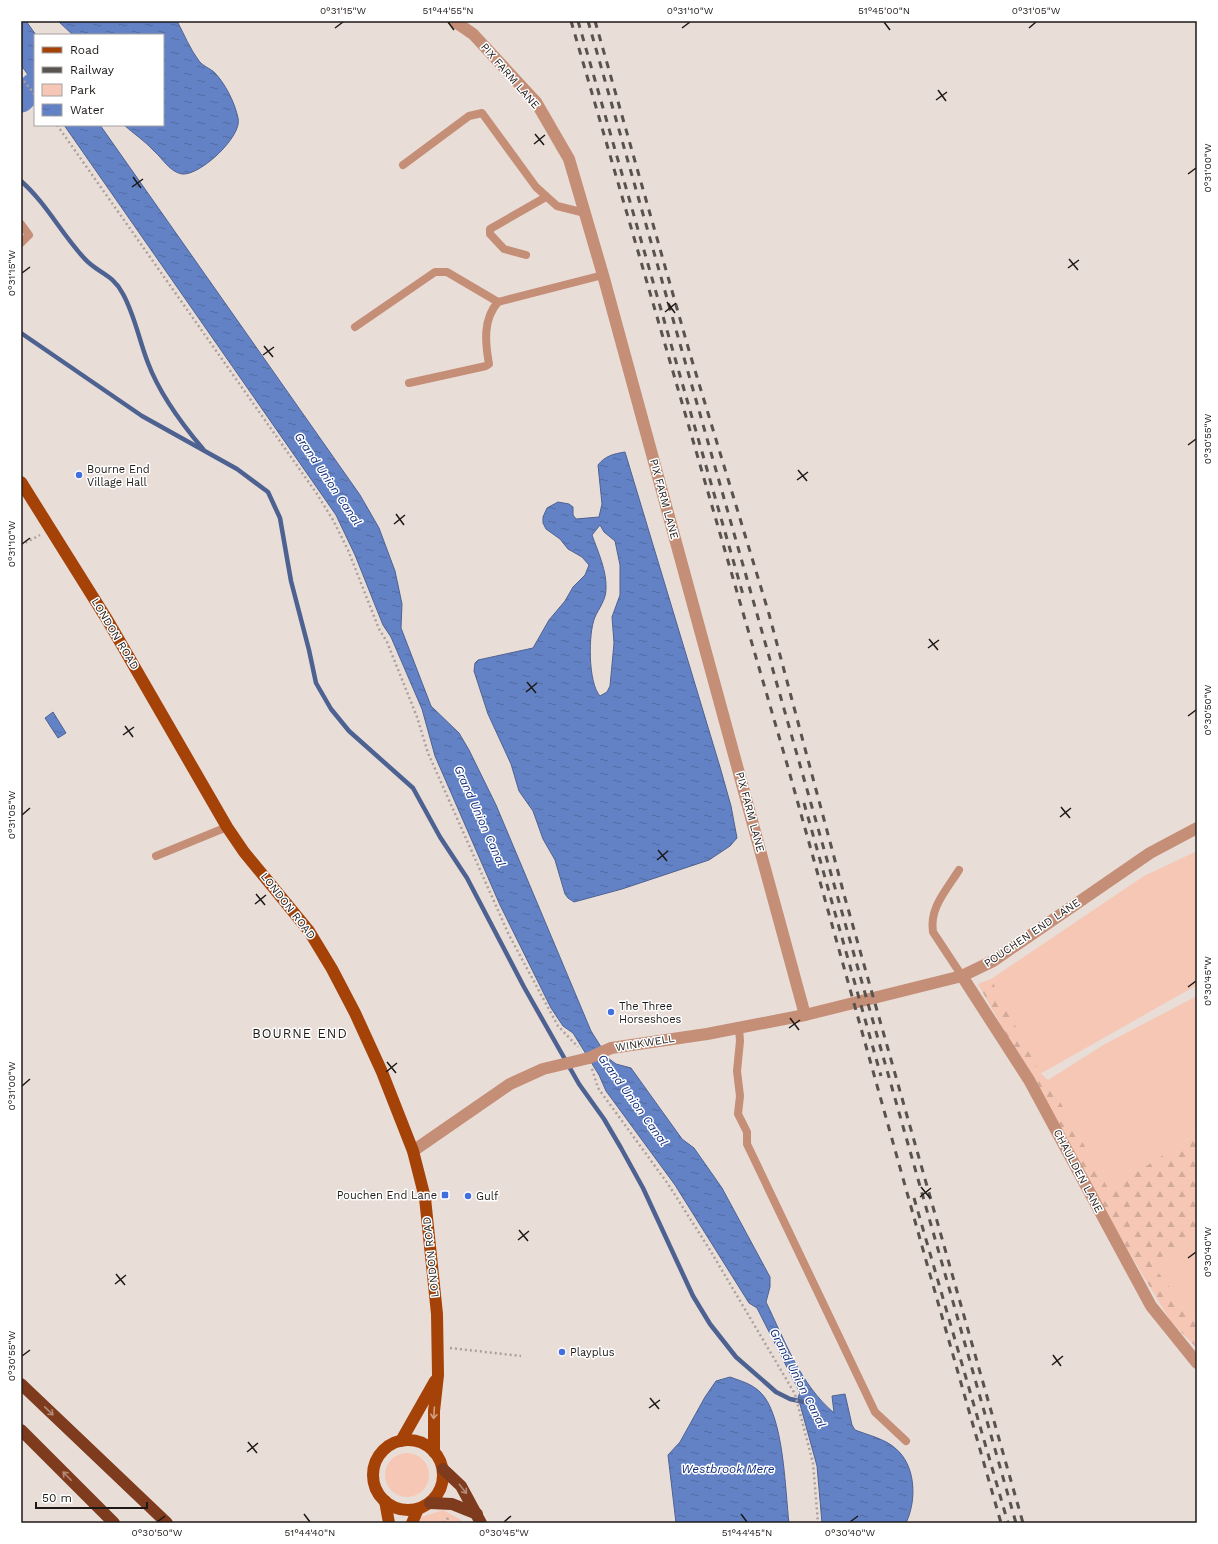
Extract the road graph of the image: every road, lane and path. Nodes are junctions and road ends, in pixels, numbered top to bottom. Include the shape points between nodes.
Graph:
1 (454, 21) edge
2 (21, 78) edge
3 (34, 94) edge
4 (58, 126) edge
5 (403, 165) dead end
6 (546, 197) junction
7 (585, 213) junction
8 (21, 224) edge
9 (21, 242) edge
10 (526, 255) dead end
11 (602, 275) junction
12 (498, 302) junction
13 (355, 327) dead end
14 (409, 383) dead end
15 (21, 482) edge
16 (51, 529) junction
17 (21, 545) edge
18 (227, 827) junction
19 (1197, 828) edge
20 (156, 856) dead end
21 (959, 870) dead end
22 (962, 976) junction
23 (805, 1015) junction
24 (739, 1028) junction
25 (583, 1059) junction
26 (413, 1151) junction
27 (438, 1347) junction
28 (521, 1356) dead end
29 (1197, 1364) edge
30 (438, 1375) junction
31 (21, 1384) edge
32 (21, 1430) edge
33 (401, 1441) junction
34 (906, 1441) dead end
35 (434, 1452) junction
36 (442, 1469) junction
37 (385, 1501) junction
38 (430, 1502) junction
39 (418, 1509) junction
40 (479, 1519) edge
41 (447, 1521) dead end
42 (114, 1523) edge
43 (167, 1523) edge
44 (389, 1523) edge
45 (412, 1523) edge
46 (444, 1523) edge
47 (818, 1523) edge

1 - 7 street, PIX FARM LANE via 473,34 536,102 569,159
2 - 3 path
4 - 25 path via 333,520 348,550 379,629 387,642 417,717 428,753 509,934 558,1026
5 - 6 lane via 469,116 482,113
6 - 7 lane via 557,206
6 - 10 lane via 490,229 490,234 504,249
7 - 11 street, PIX FARM LANE
8 - 9 lane via 29,235
11 - 12 lane
11 - 23 street, PIX FARM LANE
12 - 13 lane via 446,272 435,272
12 - 14 lane via 487,326 489,364
15 - 16 main road, LONDON ROAD
16 - 17 path
16 - 18 main road, LONDON ROAD via 108,621
18 - 20 lane
18 - 26 main road, LONDON ROAD via 244,852 309,930 332,969 356,1013
19 - 22 street, POUCHEN END LANE via 1150,854 993,961
21 - 22 lane via 936,907 932,924 933,932
22 - 23 street, POUCHEN END LANE
22 - 29 street, CHAULDEN LANE via 1029,1080 1151,1306
23 - 24 street, WINKWELL
24 - 25 street, WINKWELL via 611,1048
24 - 34 lane via 738,1114 747,1132 747,1144 875,1412
25 - 26 street, WINKWELL via 543,1069 510,1084
25 - 47 path via 598,1088 668,1184 710,1250 795,1394 812,1463
26 - 27 main road, LONDON ROAD via 425,1198
27 - 28 path
27 - 30 main road, LONDON ROAD
30 - 33 main road, LONDON ROAD
30 -> 35 main road, LONDON ROAD via 434,1410
31 -> 43 highway
42 -> 32 highway
33 - 35 main road via 419,1442
33 - 37 main road via 390,1445 382,1452 375,1466 374,1482
35 - 36 main road
36 - 38 main road via 441,1487
36 -> 40 highway via 460,1486
37 - 39 main road via 406,1510
37 - 44 main road
38 - 39 main road
38 - 40 highway via 452,1504
39 - 45 main road
41 - 46 path

